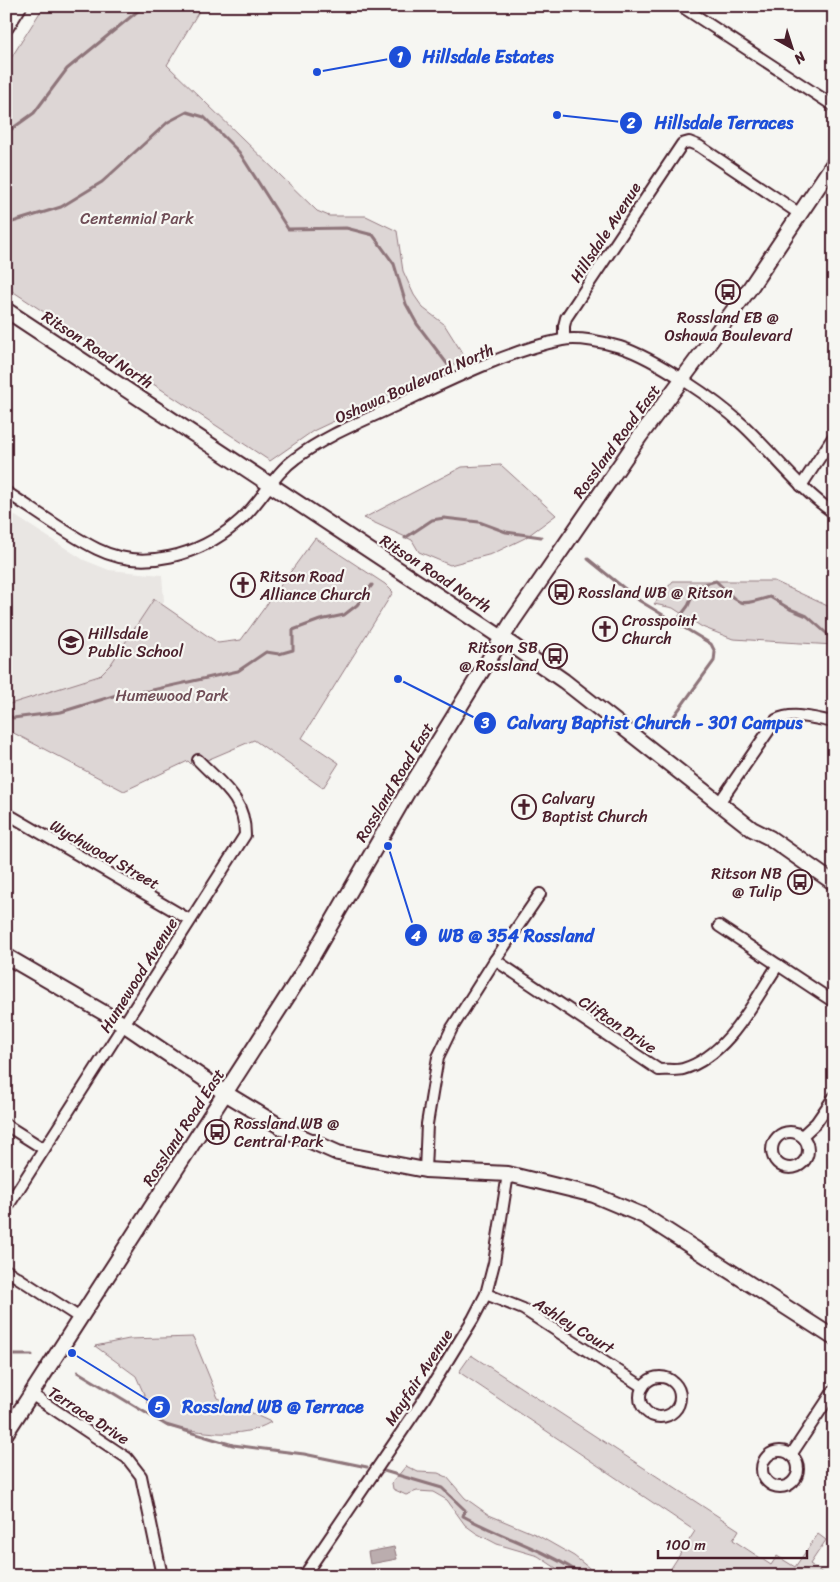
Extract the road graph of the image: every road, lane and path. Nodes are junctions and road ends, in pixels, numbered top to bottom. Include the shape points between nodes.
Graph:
1 (19, 6) edge
2 (681, 6) edge
3 (8, 22) edge
4 (834, 106) edge
5 (834, 163) edge
6 (800, 214) junction
7 (6, 310) edge
8 (564, 339) junction
9 (681, 380) junction
10 (834, 436) edge
11 (271, 484) junction
12 (801, 486) junction
13 (6, 492) edge
14 (834, 513) edge
15 (502, 638) junction
16 (834, 722) edge
17 (198, 760) dead end
18 (719, 803) junction
19 (6, 814) edge
20 (834, 883) edge
21 (540, 894) dead end
22 (190, 920) junction
23 (718, 926) dead end
24 (6, 956) edge
25 (495, 960) junction
26 (778, 965) junction
27 (834, 1002) edge
28 (125, 1025) junction
29 (225, 1093) junction
30 (834, 1097) edge
31 (6, 1125) edge
32 (803, 1136) dead end
33 (44, 1149) junction
34 (426, 1170) junction
35 (508, 1174) junction
36 (6, 1209) edge
37 (6, 1270) edge
38 (486, 1294) junction
39 (80, 1318) junction
40 (834, 1338) edge
41 (643, 1387) dead end
42 (834, 1390) edge
43 (31, 1394) junction
44 (6, 1433) edge
45 (791, 1454) dead end
46 (162, 1576) edge
47 (304, 1576) edge

1 - 3 main road
2 - 4 street
5 - 6 main road, Rossland Road East
6 - 8 street, Hillsdale Avenue via 698,146 689,142 682,144 566,318
6 - 9 main road, Rossland Road East
7 - 11 main road, Ritson Road North
8 - 9 street, Oshawa Boulevard North via 619,347 644,357
8 - 11 street, Oshawa Boulevard North via 481,368 335,434 295,458
9 - 12 street, Oshawa Boulevard North via 742,424
9 - 15 main road, Rossland Road East via 593,502
10 - 12 street
11 - 13 street, Oshawa Boulevard North via 239,522 213,540 188,553 157,559 123,558 98,550
11 - 15 main road, Ritson Road North
12 - 14 street, Oshawa Boulevard North
15 - 18 main road, Ritson Road North via 564,681
15 - 29 main road, Rossland Road East via 408,791 305,969
16 - 18 street via 793,716 776,720
17 - 22 street, Humewood Avenue via 238,801 245,818 244,835
18 - 20 main road, Ritson Road North
19 - 22 street, Wychwood Street
21 - 25 street
22 - 28 street, Humewood Avenue
23 - 26 street
24 - 28 main road
25 - 26 street, Clifton Drive via 659,1070 682,1069 726,1041
25 - 34 street via 452,1028 438,1057 427,1124
26 - 27 street
28 - 29 main road
28 - 33 street, Humewood Avenue
29 - 34 main road via 288,1131 338,1153
29 - 39 main road, Rossland Road East
30 - 32 street
31 - 33 street
33 - 36 street, Humewood Avenue
34 - 35 main road
35 - 38 street, Mayfair Avenue
35 - 40 main road via 594,1195 644,1216
37 - 39 street
38 - 41 street, Ashley Court via 523,1309
38 - 47 street, Mayfair Avenue via 424,1399
39 - 43 main road, Rossland Road East
42 - 45 street
43 - 44 main road, Rossland Road East
43 - 46 street, Terrace Drive via 127,1458 141,1476

